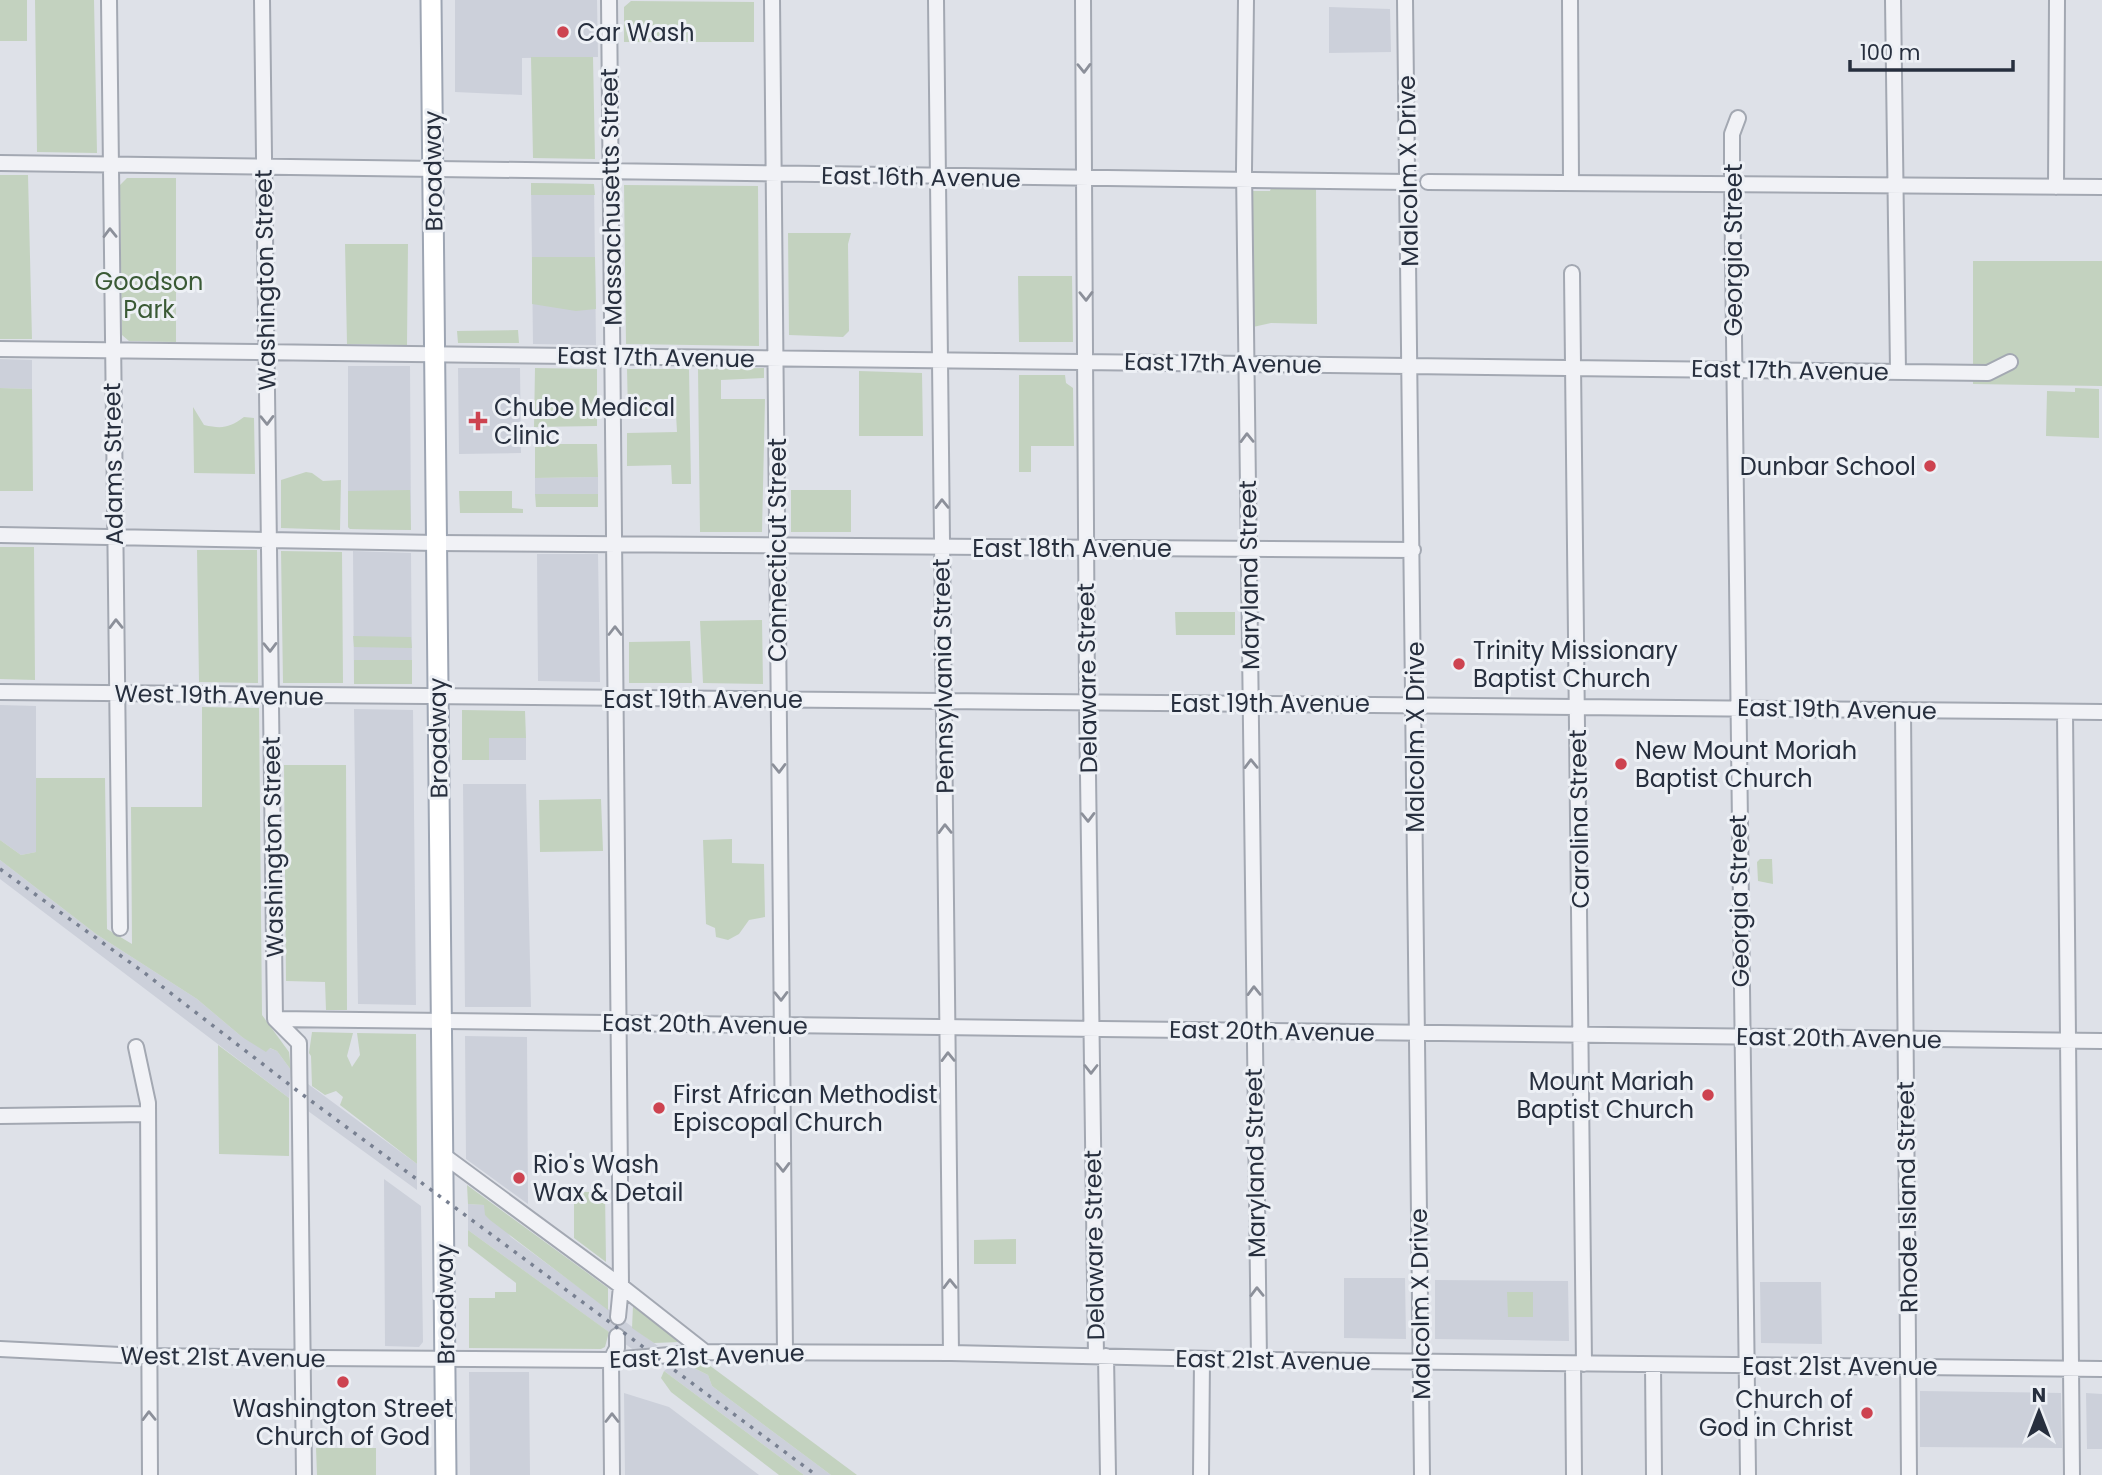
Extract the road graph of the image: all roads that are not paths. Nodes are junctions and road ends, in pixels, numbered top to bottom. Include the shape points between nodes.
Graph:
1 (109, 0) edge
2 (262, 0) edge
3 (431, 0) edge
4 (609, 0) edge
5 (772, 0) edge
6 (936, 0) edge
7 (1083, 0) edge
8 (1246, 0) edge
9 (1405, 0) edge
10 (1570, 0) edge
11 (1893, 0) edge
12 (2057, 0) edge
13 (1738, 118) dead end
14 (0, 163) edge
15 (109, 165) junction
16 (264, 168) junction
17 (433, 172) junction
18 (611, 174) junction
19 (774, 176) junction
20 (938, 177) junction
21 (1085, 179) junction
22 (1244, 181) junction
23 (1571, 181) junction
24 (1428, 182) dead end
25 (1408, 183) junction
26 (1732, 183) junction
27 (1895, 184) junction
28 (2056, 187) junction
29 (2102, 187) edge
30 (1572, 273) dead end
31 (0, 349) edge
32 (112, 350) junction
33 (267, 352) junction
34 (435, 355) junction
35 (612, 357) junction
36 (775, 358) junction
37 (940, 360) junction
38 (1087, 362) junction
39 (2010, 362) dead end
40 (1247, 364) junction
41 (1411, 366) junction
42 (1572, 368) junction
43 (1734, 369) junction
44 (1898, 371) junction
45 (0, 535) edge
46 (115, 536) junction
47 (269, 538) junction
48 (437, 543) junction
49 (614, 545) junction
50 (777, 546) junction
51 (942, 547) junction
52 (1086, 548) junction
53 (1249, 549) junction
54 (1413, 551) junction
55 (0, 692) edge
56 (117, 692) junction
57 (271, 695) junction
58 (438, 698) junction
59 (615, 699) junction
60 (778, 700) junction
61 (943, 701) junction
62 (1087, 702) junction
63 (1250, 703) junction
64 (1415, 704) junction
65 (1578, 706) junction
66 (1737, 708) junction
67 (1903, 710) junction
68 (2065, 712) junction
69 (2102, 712) edge
70 (120, 928) dead end
71 (275, 1019) junction
72 (442, 1021) junction
73 (619, 1023) junction
74 (782, 1025) junction
75 (948, 1027) junction
76 (1091, 1029) junction
77 (1254, 1031) junction
78 (1417, 1032) junction
79 (1583, 1035) junction
80 (1740, 1036) junction
81 (1906, 1038) junction
82 (2068, 1040) junction
83 (2102, 1041) edge
84 (136, 1047) dead end
85 (148, 1114) junction
86 (0, 1116) edge
87 (443, 1155) junction
88 (621, 1286) junction
89 (618, 1317) dead end
90 (617, 1336) dead end
91 (0, 1349) edge
92 (705, 1352) junction
93 (785, 1352) junction
94 (951, 1353) junction
95 (149, 1356) junction
96 (1101, 1356) junction
97 (303, 1358) junction
98 (1202, 1359) junction
99 (445, 1360) junction
100 (611, 1360) junction
101 (1259, 1360) junction
102 (1421, 1362) junction
103 (1579, 1364) junction
104 (1653, 1365) junction
105 (1747, 1365) junction
106 (1908, 1367) junction
107 (2071, 1368) junction
108 (2102, 1369) edge
109 (150, 1475) edge
110 (304, 1475) edge
111 (446, 1475) edge
112 (612, 1475) edge
113 (1108, 1475) edge
114 (1201, 1475) edge
115 (1422, 1475) edge
116 (1574, 1475) edge
117 (1654, 1475) edge
118 (1748, 1475) edge
119 (1909, 1475) edge
120 (2072, 1475) edge

1 - 15 street, Adams Street
2 - 16 street, Washington Street
3 - 17 main road, Broadway
4 - 18 street, Massachusetts Street
5 - 19 street, Connecticut Street
6 - 20 street, Pennsylvania Street
7 -> 21 street, Delaware Street
8 - 22 street, Maryland Street
9 - 25 street, Malcolm X Drive
10 - 23 street
11 - 27 street
12 - 28 street
13 - 26 street, Georgia Street via 1732,134
14 - 15 street, East 16th Avenue
15 - 16 street, East 16th Avenue
32 -> 15 street, Adams Street
16 - 17 street, East 16th Avenue
16 - 33 street, Washington Street
17 - 18 street, East 16th Avenue
17 - 34 main road, Broadway
18 - 19 street, East 16th Avenue
18 - 35 street, Massachusetts Street
19 - 20 street, East 16th Avenue
19 - 36 street, Connecticut Street
20 - 21 street, East 16th Avenue
20 - 37 street, Pennsylvania Street
21 - 22 street, East 16th Avenue
21 -> 38 street, Delaware Street
22 - 25 street, East 16th Avenue
22 - 40 street, Maryland Street
23 - 24 street
23 - 26 street
25 - 41 street, Malcolm X Drive
26 - 27 street
26 - 43 street, Georgia Street
27 - 28 street
27 - 44 street
28 - 29 street
30 - 42 street, Carolina Street
31 - 32 street, East 17th Avenue
32 - 33 street, East 17th Avenue
32 - 46 street, Adams Street
33 - 34 street, East 17th Avenue
33 -> 47 street, Washington Street
34 - 35 street, East 17th Avenue
34 - 48 main road, Broadway
35 - 36 street, East 17th Avenue
35 - 49 street, Massachusetts Street
36 - 37 street, East 17th Avenue
36 - 50 street, Connecticut Street
37 - 38 street, East 17th Avenue
51 -> 37 street, Pennsylvania Street
38 - 40 street, East 17th Avenue
38 - 52 street, Delaware Street
39 - 44 street, East 17th Avenue via 1988,373
40 - 41 street, East 17th Avenue
53 -> 40 street, Maryland Street
41 - 42 street, East 17th Avenue
41 - 54 street, Malcolm X Drive
42 - 43 street, East 17th Avenue
42 - 65 street, Carolina Street
43 - 44 street, East 17th Avenue
43 - 66 street, Georgia Street
45 - 46 street, East 18th Avenue
46 - 47 street, East 18th Avenue
56 -> 46 street, Adams Street
47 - 48 street, East 18th Avenue
47 -> 57 street, Washington Street
48 - 49 street, East 18th Avenue
48 - 58 main road, Broadway
49 - 50 street, East 18th Avenue
59 -> 49 street, Massachusetts Street
50 - 51 street, East 18th Avenue
50 - 60 street, Connecticut Street
51 - 52 street, East 18th Avenue
51 - 61 street, Pennsylvania Street
52 - 53 street, East 18th Avenue
52 - 62 street, Delaware Street
53 - 54 street, East 18th Avenue
53 - 63 street, Maryland Street
54 - 64 street, Malcolm X Drive
55 - 56 street, West 19th Avenue
56 - 57 street, West 19th Avenue
56 - 70 street, Adams Street
57 - 58 street, West 19th Avenue
57 - 71 street, Washington Street
58 - 59 street, East 19th Avenue
58 - 72 main road, Broadway
59 - 60 street, East 19th Avenue
59 - 73 street, Massachusetts Street
60 - 61 street, East 19th Avenue
60 -> 74 street, Connecticut Street
61 - 62 street, East 19th Avenue
75 -> 61 street, Pennsylvania Street
62 - 63 street, East 19th Avenue
62 -> 76 street, Delaware Street
63 - 64 street, East 19th Avenue
77 -> 63 street, Maryland Street
64 - 65 street, East 19th Avenue
64 - 78 street, Malcolm X Drive
65 - 66 street, East 19th Avenue
65 - 79 street, Carolina Street
66 - 67 street, East 19th Avenue
66 - 80 street, Georgia Street
67 - 68 street, East 19th Avenue
67 - 81 street, Rhode Island Street
68 - 69 street, East 19th Avenue
68 - 82 street
71 - 72 street, East 20th Avenue
71 - 97 street via 299,1043
72 - 73 street, East 20th Avenue
72 - 87 main road, Broadway
73 - 74 street, East 20th Avenue
73 - 88 street, Massachusetts Street
74 - 75 street, East 20th Avenue
74 -> 93 street, Connecticut Street
75 - 76 street, East 20th Avenue
94 -> 75 street, Pennsylvania Street
76 - 77 street, East 20th Avenue
76 -> 96 street, Delaware Street
77 - 78 street, East 20th Avenue
101 -> 77 street, Maryland Street
78 - 79 street, East 20th Avenue
78 - 102 street, Malcolm X Drive
79 - 80 street, East 20th Avenue
79 - 103 street, Carolina Street
80 - 81 street, East 20th Avenue
80 - 105 street, Georgia Street
81 - 82 street, East 20th Avenue
81 - 106 street, Rhode Island Street
82 - 83 street, East 20th Avenue
82 - 107 street
84 - 85 street
85 - 86 street
85 - 95 street
87 - 88 street
87 - 99 main road, Broadway
88 - 89 street, Massachusetts Street
88 - 92 street
90 - 100 street
91 - 95 street, West 21st Avenue
92 - 93 street, East 21st Avenue
92 - 100 street, East 21st Avenue
93 - 94 street, East 21st Avenue
94 - 96 street, East 21st Avenue
95 - 97 street, West 21st Avenue
109 -> 95 street
96 - 98 street, East 21st Avenue
96 - 113 street, Delaware Street
97 - 99 street, West 21st Avenue
97 - 110 street
98 - 101 street, East 21st Avenue
98 - 114 street
99 - 100 street, East 21st Avenue
99 - 111 main road, Broadway
112 -> 100 street
101 - 102 street, East 21st Avenue
102 - 103 street, East 21st Avenue
102 - 115 street, Malcolm X Drive
103 - 104 street, East 21st Avenue
103 - 116 street, Carolina Street
104 - 105 street, East 21st Avenue
104 - 117 street
105 - 106 street, East 21st Avenue
105 - 118 street, Georgia Street
106 - 107 street, East 21st Avenue
106 - 119 street, Rhode Island Street
107 - 108 street, East 21st Avenue
107 - 120 street

